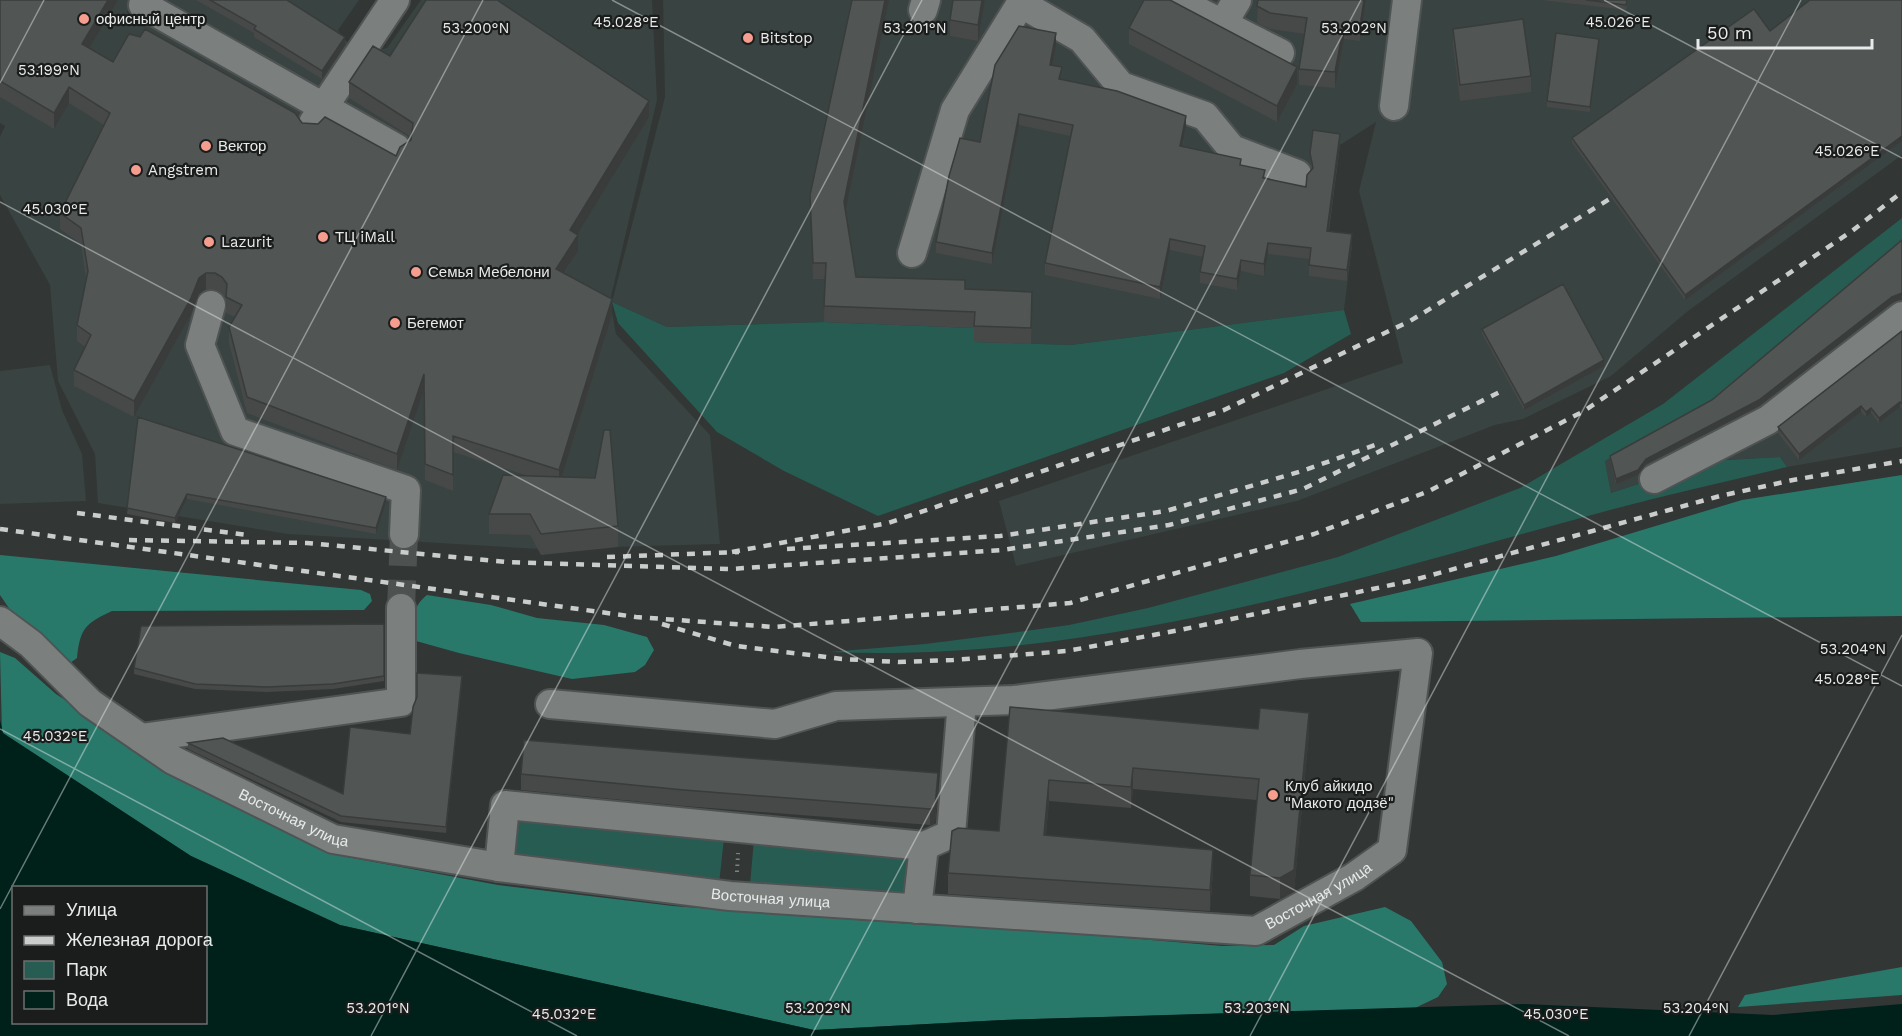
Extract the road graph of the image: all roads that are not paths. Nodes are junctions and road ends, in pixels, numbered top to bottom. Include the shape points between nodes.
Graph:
1 (394, 0) edge
2 (1176, 0) edge
3 (1237, 0) edge
4 (1407, 0) edge
5 (1022, 2) edge
6 (143, 5) dead end
7 (1222, 25) junction
8 (1280, 53) dead end
9 (1394, 106) dead end
10 (318, 116) junction
11 (396, 148) dead end
12 (1297, 174) dead end
13 (912, 253) dead end
14 (211, 305) dead end
15 (1902, 316) edge
16 (1654, 479) dead end
17 (404, 534) tunnel mouth
18 (401, 608) tunnel mouth
19 (0, 621) edge
20 (962, 702) junction
21 (550, 704) dead end
22 (141, 738) junction
23 (924, 846) junction
24 (499, 867) junction
25 (917, 909) junction

1 - 10 street
2 - 7 street
3 - 7 street
4 - 9 street
5 - 12 street via 1082,39 1121,86 1205,116 1232,149
5 - 13 street via 956,110
6 - 10 street
7 - 8 street
10 - 11 street
14 - 17 street via 200,345 235,431 406,490
15 - 16 street via 1768,420
18 - 22 street via 401,702
19 - 22 street, Восточная улица via 31,644 90,703
20 - 21 street via 836,706 775,724
20 - 23 street via 951,834
20 - 25 street, Восточная улица via 1014,700 1418,652 1392,850 1354,877 1256,931
22 - 24 street, Восточная улица via 173,760 333,839
23 - 24 street via 505,805
23 - 25 street
24 - 25 street, Восточная улица via 735,896

